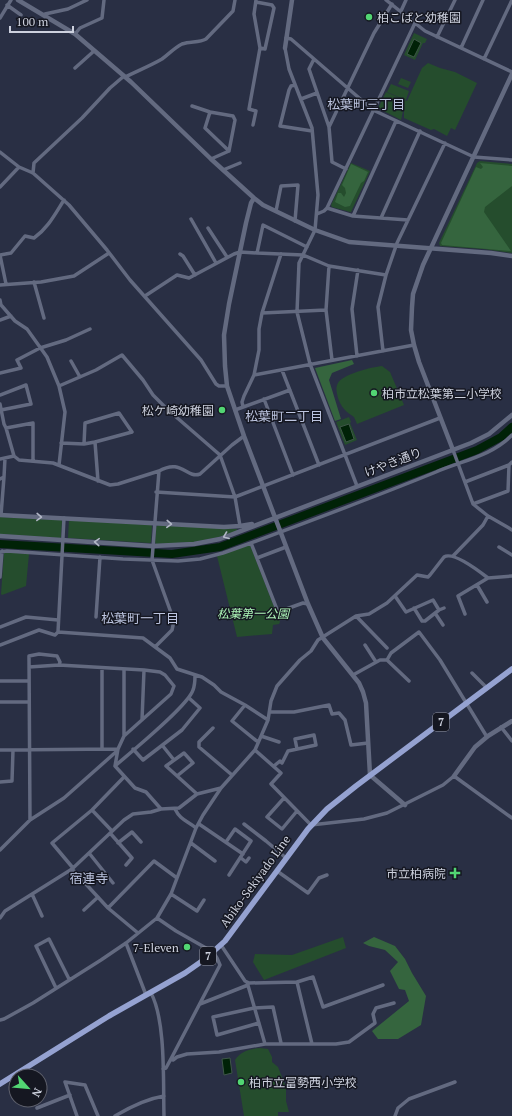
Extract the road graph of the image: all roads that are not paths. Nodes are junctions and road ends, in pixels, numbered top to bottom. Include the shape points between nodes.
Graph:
1 (11, 0) edge
2 (18, 0) edge
3 (87, 0) edge
4 (104, 0) edge
5 (235, 0) edge
6 (292, 0) edge
7 (386, 0) edge
8 (406, 0) edge
9 (455, 0) edge
10 (483, 0) edge
11 (512, 0) edge
12 (256, 1) edge
13 (392, 4) junction
14 (7, 5) junction
15 (401, 11) junction
16 (21, 15) dead end
17 (44, 15) junction
18 (0, 18) edge
19 (415, 23) junction
20 (75, 34) junction
21 (437, 37) junction
22 (286, 38) junction
23 (260, 48) junction
24 (285, 48) joint
25 (461, 48) junction
26 (94, 51) junction
27 (314, 58) junction
28 (484, 59) junction
29 (75, 68) dead end
30 (512, 73) edge
31 (124, 77) junction
32 (295, 85) junction
33 (348, 88) junction
34 (317, 93) junction
35 (301, 99) junction
36 (192, 106) dead end
37 (373, 110) junction
38 (210, 112) junction
39 (396, 120) junction
40 (253, 125) dead end
41 (329, 128) junction
42 (312, 131) junction
43 (420, 132) junction
44 (445, 143) junction
45 (229, 151) junction
46 (0, 152) edge
47 (474, 157) junction
48 (211, 159) junction
49 (512, 160) edge
50 (240, 162) dead end
51 (34, 163) junction
52 (19, 167) junction
53 (346, 169) junction
54 (27, 170) junction
55 (223, 170) junction
56 (33, 173) junction
57 (0, 187) edge
58 (254, 198) junction
59 (64, 200) junction
60 (327, 208) junction
61 (276, 211) junction
62 (317, 214) junction
63 (353, 216) junction
64 (381, 218) junction
65 (191, 219) dead end
66 (408, 220) junction
67 (296, 221) junction
68 (208, 228) dead end
69 (315, 230) junction
70 (396, 246) junction
71 (307, 247) junction
72 (430, 249) junction
73 (240, 252) junction
74 (109, 253) junction
75 (257, 253) junction
76 (180, 254) dead end
77 (281, 254) junction
78 (303, 255) junction
79 (512, 256) edge
80 (227, 257) junction
81 (216, 263) junction
82 (329, 266) junction
83 (358, 270) junction
84 (195, 275) junction
85 (386, 275) junction
86 (34, 282) junction
87 (6, 284) junction
88 (0, 285) edge
89 (144, 296) junction
90 (0, 300) edge
91 (326, 310) junction
92 (297, 312) junction
93 (262, 313) junction
94 (11, 316) junction
95 (44, 318) dead end
96 (0, 320) edge
97 (90, 329) dead end
98 (414, 345) junction
99 (40, 348) junction
100 (383, 351) junction
101 (357, 356) junction
102 (332, 360) junction
103 (71, 361) dead end
104 (310, 364) junction
105 (282, 370) junction
106 (0, 373) edge
107 (254, 375) junction
108 (80, 378) junction
109 (59, 386) junction
110 (227, 386) junction
111 (290, 390) junction
112 (0, 395) edge
113 (264, 399) junction
114 (0, 404) edge
115 (243, 407) junction
116 (1, 410) junction
117 (235, 410) junction
118 (512, 415) edge
119 (440, 418) junction
120 (6, 428) junction
121 (244, 436) junction
122 (511, 438) edge
123 (95, 442) junction
124 (61, 443) junction
125 (84, 444) junction
126 (453, 452) junction
127 (345, 454) junction
128 (220, 455) junction
129 (14, 456) junction
130 (5, 458) junction
131 (0, 459) edge
132 (33, 461) junction
133 (458, 462) junction
134 (512, 462) edge
135 (319, 464) junction
136 (59, 465) junction
137 (509, 465) junction
138 (159, 471) junction
139 (293, 475) junction
140 (2, 478) edge
141 (98, 480) junction
142 (465, 482) junction
143 (263, 486) junction
144 (357, 486) junction
145 (156, 492) junction
146 (235, 496) junction
147 (474, 504) junction
148 (1, 515) edge
149 (488, 516) junction
150 (275, 517) junction
151 (64, 518) junction
152 (154, 524) junction
153 (240, 526) junction
154 (512, 530) edge
155 (280, 531) junction
156 (0, 536) edge
157 (63, 542) junction
158 (251, 544) junction
159 (499, 547) dead end
160 (153, 548) junction
161 (286, 548) junction
162 (1, 551) edge
163 (62, 553) junction
164 (512, 555) edge
165 (454, 556) junction
166 (100, 557) junction
167 (257, 558) junction
168 (152, 559) junction
169 (0, 566) edge
170 (512, 576) edge
171 (0, 577) edge
172 (488, 578) junction
173 (477, 585) junction
174 (395, 596) junction
175 (486, 602) dead end
176 (308, 604) junction
177 (414, 608) junction
178 (444, 608) dead end
179 (439, 610) junction
180 (435, 613) junction
181 (465, 614) dead end
182 (356, 616) junction
183 (96, 617) dead end
184 (58, 620) junction
185 (442, 625) dead end
186 (0, 627) edge
187 (58, 632) junction
188 (323, 638) junction
189 (0, 645) edge
190 (366, 645) dead end
191 (155, 647) junction
192 (387, 648) dead end
193 (387, 660) junction
194 (376, 662) junction
195 (60, 665) junction
196 (29, 667) junction
197 (102, 668) junction
198 (124, 669) junction
199 (512, 669) edge
200 (144, 670) junction
201 (472, 673) dead end
202 (195, 675) junction
203 (353, 675) junction
204 (0, 681) edge
205 (29, 681) junction
206 (409, 681) dead end
207 (487, 688) junction
208 (189, 698) junction
209 (0, 702) edge
210 (29, 702) junction
211 (467, 703) junction
212 (245, 705) junction
213 (270, 712) junction
214 (142, 720) junction
215 (268, 720) junction
216 (512, 721) edge
217 (502, 727) junction
218 (213, 728) dead end
219 (124, 736) junction
220 (261, 736) junction
221 (487, 737) junction
222 (512, 741) edge
223 (258, 742) junction
224 (279, 742) dead end
225 (368, 743) junction
226 (162, 745) junction
227 (102, 749) junction
228 (134, 749) junction
229 (296, 749) junction
230 (0, 750) edge
231 (13, 750) junction
232 (30, 750) junction
233 (118, 750) junction
234 (255, 750) junction
235 (174, 760) junction
236 (115, 766) junction
237 (274, 766) junction
238 (232, 775) junction
239 (370, 775) junction
240 (177, 776) junction
241 (454, 776) junction
242 (124, 777) junction
243 (0, 782) edge
244 (221, 788) junction
245 (197, 794) junction
246 (284, 798) junction
247 (405, 805) junction
248 (175, 808) junction
249 (161, 809) junction
250 (92, 810) junction
251 (297, 811) junction
252 (512, 818) edge
253 (30, 820) junction
254 (199, 824) junction
255 (244, 824) dead end
256 (311, 825) junction
257 (196, 828) junction
258 (111, 832) junction
259 (141, 842) dead end
260 (226, 842) junction
261 (118, 843) junction
262 (191, 843) junction
263 (0, 850) edge
264 (89, 853) junction
265 (243, 854) junction
266 (241, 858) junction
267 (249, 858) dead end
268 (286, 858) junction
269 (215, 860) dead end
270 (126, 865) dead end
271 (72, 869) junction
272 (277, 871) junction
273 (229, 875) dead end
274 (327, 875) dead end
275 (177, 878) junction
276 (114, 883) dead end
277 (32, 894) junction
278 (171, 894) junction
279 (98, 897) junction
280 (204, 900) dead end
281 (108, 908) junction
282 (84, 910) dead end
283 (5, 911) junction
284 (0, 912) edge
285 (42, 916) dead end
286 (0, 918) edge
287 (157, 918) junction
288 (138, 933) junction
289 (126, 943) junction
290 (221, 944) junction
291 (213, 952) junction
292 (69, 979) junction
293 (298, 982) junction
294 (247, 984) junction
295 (384, 986) dead end
296 (56, 988) junction
297 (149, 994) junction
298 (394, 1003) dead end
299 (200, 1004) junction
300 (254, 1008) junction
301 (0, 1020) edge
302 (259, 1023) junction
303 (281, 1043) junction
304 (265, 1044) junction
305 (312, 1044) junction
306 (171, 1059) junction
307 (163, 1069) junction
308 (455, 1082) dead end
309 (0, 1084) edge
310 (70, 1095) junction
311 (164, 1096) junction
312 (48, 1104) edge
313 (77, 1116) edge
314 (98, 1116) edge
315 (115, 1116) edge
316 (164, 1116) edge
317 (395, 1116) edge

1 - 14 street
2 - 17 street
3 - 17 street
4 - 20 street via 102,18 80,28
5 - 31 street via 233,11 206,39 181,45 162,58
6 - 22 street
7 - 13 street
8 - 15 street
9 - 21 street
10 - 25 street
11 - 28 street
12 - 23 street via 254,14
12 - 23 street via 272,5 274,8 265,49
13 - 15 street
13 - 33 street via 374,33
14 - 16 street
14 - 18 street
15 - 19 street
17 - 20 street
19 - 21 street
19 - 37 street
20 - 26 street
21 - 25 street
22 - 24 street
22 - 27 street
23 - 40 street via 249,109 256,111
24 - 32 street
25 - 28 street
26 - 29 street
26 - 31 street
27 - 33 street
27 - 34 street via 309,70
28 - 30 street
30 - 47 street
31 - 48 street
31 - 51 street
32 - 35 street
32 - 42 street via 289,90 280,126
33 - 37 street
33 - 41 street
34 - 35 street
34 - 41 street
35 - 42 street
36 - 38 street
37 - 39 street
37 - 53 street
38 - 45 street via 205,128
38 - 45 street via 233,116 235,120
39 - 43 street
39 - 63 street
41 - 53 street via 332,162
42 - 62 street via 318,195
43 - 44 street
43 - 64 street
44 - 47 street
44 - 66 street
45 - 48 street
46 - 52 street
47 - 49 street
47 - 72 street
48 - 55 street
50 - 55 street
51 - 54 street
51 - 56 street
52 - 54 street
52 - 57 street
53 - 60 street
54 - 56 street
55 - 58 street
56 - 59 street
58 - 61 street
58 - 73 street
59 - 74 street
59 - 87 street via 37,236 25,236 11,253 0,255
60 - 62 street
60 - 63 street
61 - 67 street
61 - 67 street via 281,186 298,185
62 - 69 street
63 - 64 street
64 - 66 street
65 - 81 street
66 - 70 street
67 - 69 street
68 - 80 street
69 - 70 street via 349,242
69 - 71 street
70 - 72 street
70 - 85 street
71 - 75 street via 263,225
71 - 78 street
72 - 79 street
72 - 98 street via 413,294 411,330
73 - 75 street
73 - 80 street
73 - 110 street via 224,335
74 - 86 street via 74,276
74 - 89 street
75 - 77 street
76 - 84 street
77 - 78 street
77 - 93 street
78 - 82 street
78 - 92 street via 299,263
80 - 81 street
81 - 84 street
82 - 83 street
82 - 91 street
83 - 85 street
83 - 101 street via 352,308
84 - 89 street via 189,278 177,274
85 - 100 street via 378,306
86 - 87 street
86 - 95 street
87 - 88 street
89 - 110 street via 201,360 216,384
90 - 94 street via 1,305
91 - 92 street
91 - 102 street
92 - 93 street
92 - 104 street
93 - 107 street
94 - 96 street
94 - 99 street via 27,329
97 - 99 street
98 - 100 street
98 - 119 street
99 - 106 street via 17,360 21,368
99 - 109 street via 51,365
100 - 101 street
101 - 102 street
102 - 104 street
103 - 108 street
104 - 105 street
104 - 127 street
105 - 107 street
105 - 111 street
107 - 115 street via 244,396
108 - 109 street
108 - 128 street via 122,355 167,409
109 - 124 street via 65,412
110 - 117 street
111 - 113 street
111 - 135 street
112 - 116 street via 26,385 31,404
113 - 115 street
113 - 139 street
114 - 116 street
115 - 117 street
116 - 120 street
117 - 121 street
118 - 126 street, けやき通り via 489,434
119 - 126 street
119 - 127 street
120 - 129 street
120 - 132 street via 33,423
121 - 128 street
121 - 143 street
122 - 133 street via 487,452
123 - 125 street
123 - 125 street via 132,432 119,413 85,423
123 - 141 street
124 - 125 street
124 - 136 street
126 - 133 street
126 - 144 street, けやき通り
127 - 135 street
127 - 144 street
128 - 138 street via 196,476 172,466
128 - 146 street
129 - 130 street
129 - 132 street via 19,460
130 - 131 street
130 - 140 street
132 - 136 street
133 - 142 street
133 - 155 street
134 - 137 street
135 - 139 street
136 - 141 street
137 - 142 street
137 - 147 street via 508,491
138 - 141 street via 118,484 110,485
138 - 145 street
139 - 143 street
140 - 148 street
142 - 147 street
143 - 146 street
143 - 150 street
144 - 150 street, けやき通り
145 - 146 street
145 - 152 street
146 - 153 street
147 - 149 street
148 -> 151 street
149 - 154 street
149 - 165 street via 483,525
150 - 153 street
150 - 155 street
150 -> 160 street via 214,540
151 - 152 street
151 - 157 street
152 -> 153 street
152 - 160 street
155 - 158 street
155 - 161 street
156 - 157 street
160 -> 157 street
157 - 163 street
158 - 167 street
158 - 168 street via 200,559
159 - 164 street
160 - 168 street
161 - 167 street
161 - 176 street
162 - 163 street
162 - 169 street
163 - 166 street
163 - 184 street
165 - 172 street
165 - 174 street via 444,557 430,576 414,577
166 - 168 street
166 - 183 street
167 - 176 street via 278,612 303,603
168 - 191 street via 174,621 172,630
169 - 171 street
170 - 172 street
172 - 173 street
173 - 175 street
173 - 181 street via 458,596
174 - 177 street via 406,612
174 - 182 street via 369,614
176 - 188 street
177 - 179 street via 433,600
177 - 180 street via 422,621
178 - 179 street
179 - 180 street
180 - 185 street
182 - 188 street
182 - 192 street
184 - 186 street via 26,617
184 - 187 street
187 - 189 street via 55,635 39,630
187 - 191 street via 137,637 143,638
188 - 203 street
188 - 213 street via 318,640 277,686
190 - 194 street
191 - 202 street via 170,658 177,669
193 - 194 street
193 - 206 street
193 - 211 street via 391,653 419,632
194 - 203 street
195 - 196 street
195 - 196 street via 57,656 39,654 28,656
195 - 197 street
196 - 205 street
197 - 198 street
197 - 227 street
198 - 200 street
198 - 219 street
199 - 207 main road, Abiko-Sekiyado Line / 7
200 - 214 street
200 - 214 street via 160,672 174,686 171,694
201 - 207 street
202 - 208 street via 193,691
202 - 212 street
203 - 225 street via 362,688 366,702
204 - 205 street
205 - 210 street
207 - 211 main road, Abiko-Sekiyado Line / 7
208 - 226 street via 200,708 182,730
208 - 228 street
209 - 210 street
210 - 232 street
211 - 221 street
211 - 239 main road, Abiko-Sekiyado Line / 7
212 - 215 street
212 - 223 street via 232,721
213 - 215 street
213 - 225 street via 294,712 329,706 332,714 339,713 345,720 351,745
214 - 219 street
215 - 220 street
216 - 217 street
217 - 221 street
217 - 222 street
218 - 238 street via 199,742 199,747
219 - 233 street
220 - 223 street
220 - 224 street
221 - 241 street via 475,747
223 - 234 street
225 - 239 street
226 - 228 street via 143,760
226 - 235 street
227 - 232 street
227 - 233 street
228 - 236 street
229 - 229 street via 316,744 314,735 295,739
229 - 237 street via 288,751 282,763 280,761
230 - 231 street
231 - 232 street
231 - 243 street via 12,782
232 - 253 street
233 - 236 street
233 - 253 street via 64,798
234 - 237 street
234 - 238 street
235 - 240 street via 166,766
235 - 240 street via 184,753 193,763
236 - 242 street
237 - 246 street via 281,773 271,784
238 - 244 street
239 - 247 street
239 - 256 main road, Abiko-Sekiyado Line / 7 via 335,802
240 - 245 street
241 - 247 street via 443,785
241 - 252 street
242 - 249 street via 134,788 146,792
242 - 250 street
244 - 245 street
244 - 254 street
245 - 248 street via 182,806
246 - 251 street
246 - 251 street via 267,817 282,829
247 - 256 street via 372,817
248 - 249 street
248 - 257 street via 181,818
249 - 258 street via 133,814
250 - 258 street
250 - 271 street via 52,843
251 - 256 street
253 - 263 street
254 - 257 street
254 - 260 street
255 - 268 street
256 - 268 main road, Abiko-Sekiyado Line / 7
257 - 262 street
258 - 261 street
258 - 264 street
259 - 261 street via 132,832
260 - 265 street
260 - 265 street via 235,829 251,841
261 - 270 street via 132,858
262 - 269 street
262 - 275 street
264 - 271 street
264 - 276 street
265 - 266 street
266 - 267 street via 246,862
266 - 273 street
268 - 272 main road, Abiko-Sekiyado Line / 7
271 - 277 street
271 - 279 street
272 - 274 street via 308,893 319,878
272 - 290 main road, Abiko-Sekiyado Line / 7
275 - 278 street
275 - 281 street via 154,861
277 - 283 street
277 - 285 street
278 - 280 street via 197,911
278 - 287 street
279 - 281 street
279 - 282 street
281 - 288 street
283 - 284 street
283 - 286 street
287 - 288 street
287 - 291 street
288 - 289 street
289 - 292 street
289 - 297 street
290 - 291 main road, Abiko-Sekiyado Line / 7
290 - 294 street
291 - 297 main road, Abiko-Sekiyado Line / 7 via 190,970
291 - 299 street via 220,965
292 - 296 street
292 - 296 street via 49,939 36,946
293 - 294 street
293 - 295 street via 313,977 323,1007
293 - 305 street
294 - 299 street
294 - 300 street
296 - 301 street
297 - 307 street via 157,1004 159,1014
297 - 309 main road, Abiko-Sekiyado Line / 7
298 - 305 street via 376,1008 373,1014 375,1023 349,1042
299 - 306 street
300 - 302 street
300 - 302 street via 213,1017 217,1035
300 - 303 street via 273,1007
302 - 304 street
303 - 304 street
303 - 305 street
304 - 306 street via 219,1052 187,1054
306 - 307 street
307 - 311 street
308 - 317 street via 409,1099 398,1108
310 - 312 street
310 - 313 street
310 - 314 street via 65,1082 85,1085
311 - 315 street via 144,1102
311 - 316 street

